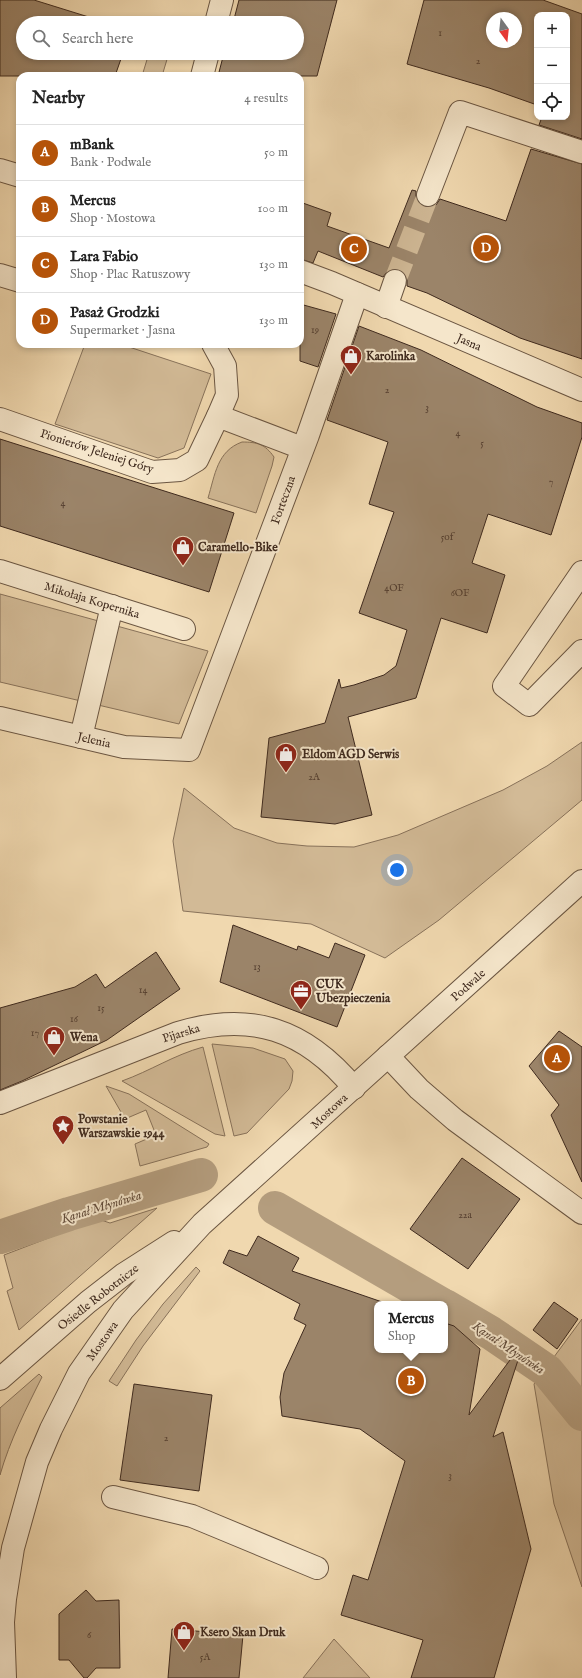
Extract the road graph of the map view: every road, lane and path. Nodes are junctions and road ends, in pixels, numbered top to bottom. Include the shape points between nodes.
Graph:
1 (222, 0) edge
2 (218, 16) edge
3 (206, 60) edge
4 (203, 72) edge
5 (582, 152) edge
6 (0, 170) edge
7 (16, 175) edge
8 (428, 195) tunnel mouth
9 (304, 273) edge
10 (0, 275) edge
11 (16, 280) edge
12 (396, 281) tunnel mouth
13 (357, 294) junction
14 (386, 307) junction
15 (215, 348) edge
16 (582, 390) edge
17 (218, 416) junction
18 (0, 419) edge
19 (305, 441) junction
20 (0, 572) edge
21 (582, 572) edge
22 (112, 606) junction
23 (184, 629) dead end
24 (582, 651) edge
25 (0, 718) edge
26 (81, 737) junction
27 (189, 750) joint
28 (582, 881) edge
29 (388, 1056) junction
30 (354, 1088) junction
31 (0, 1103) edge
32 (582, 1213) edge
33 (202, 1224) junction
34 (0, 1379) edge
35 (113, 1497) dead end
36 (4, 1544) edge
37 (317, 1568) dead end
38 (3, 1665) edge

1 - 2 street
3 - 4 street
5 - 8 street via 460,112
6 - 7 street
9 - 13 street, Jasna
10 - 11 street
12 - 14 street
13 - 14 street, Jasna
13 - 19 street, Forteczna
14 - 16 street, Jasna
15 - 17 street, Pionierów Jeleniej Góry via 225,366 227,395
17 - 18 street, Pionierów Jeleniej Góry via 197,460 180,470 152,472
17 - 19 street
19 - 27 street, Forteczna
20 - 22 street, Mikołaja Kopernika
21 - 24 street via 504,686 530,705
22 - 23 street, Mikołaja Kopernika
22 - 26 street
25 - 26 street, Jelenia
26 - 27 street, Jelenia via 124,747
28 - 29 street, Podwale
29 - 30 street, Podwale
29 - 32 street via 419,1089 455,1120
30 - 31 street, Pijarska via 338,1069 302,1041 262,1027 220,1024 199,1026 178,1033
30 - 33 street, Mostowa
33 - 34 street, Osiedle Robotnicze via 124,1274
33 - 36 street, Mostowa via 124,1310 79,1374 51,1429
35 - 37 street via 192,1516
36 - 38 street, Mostowa

